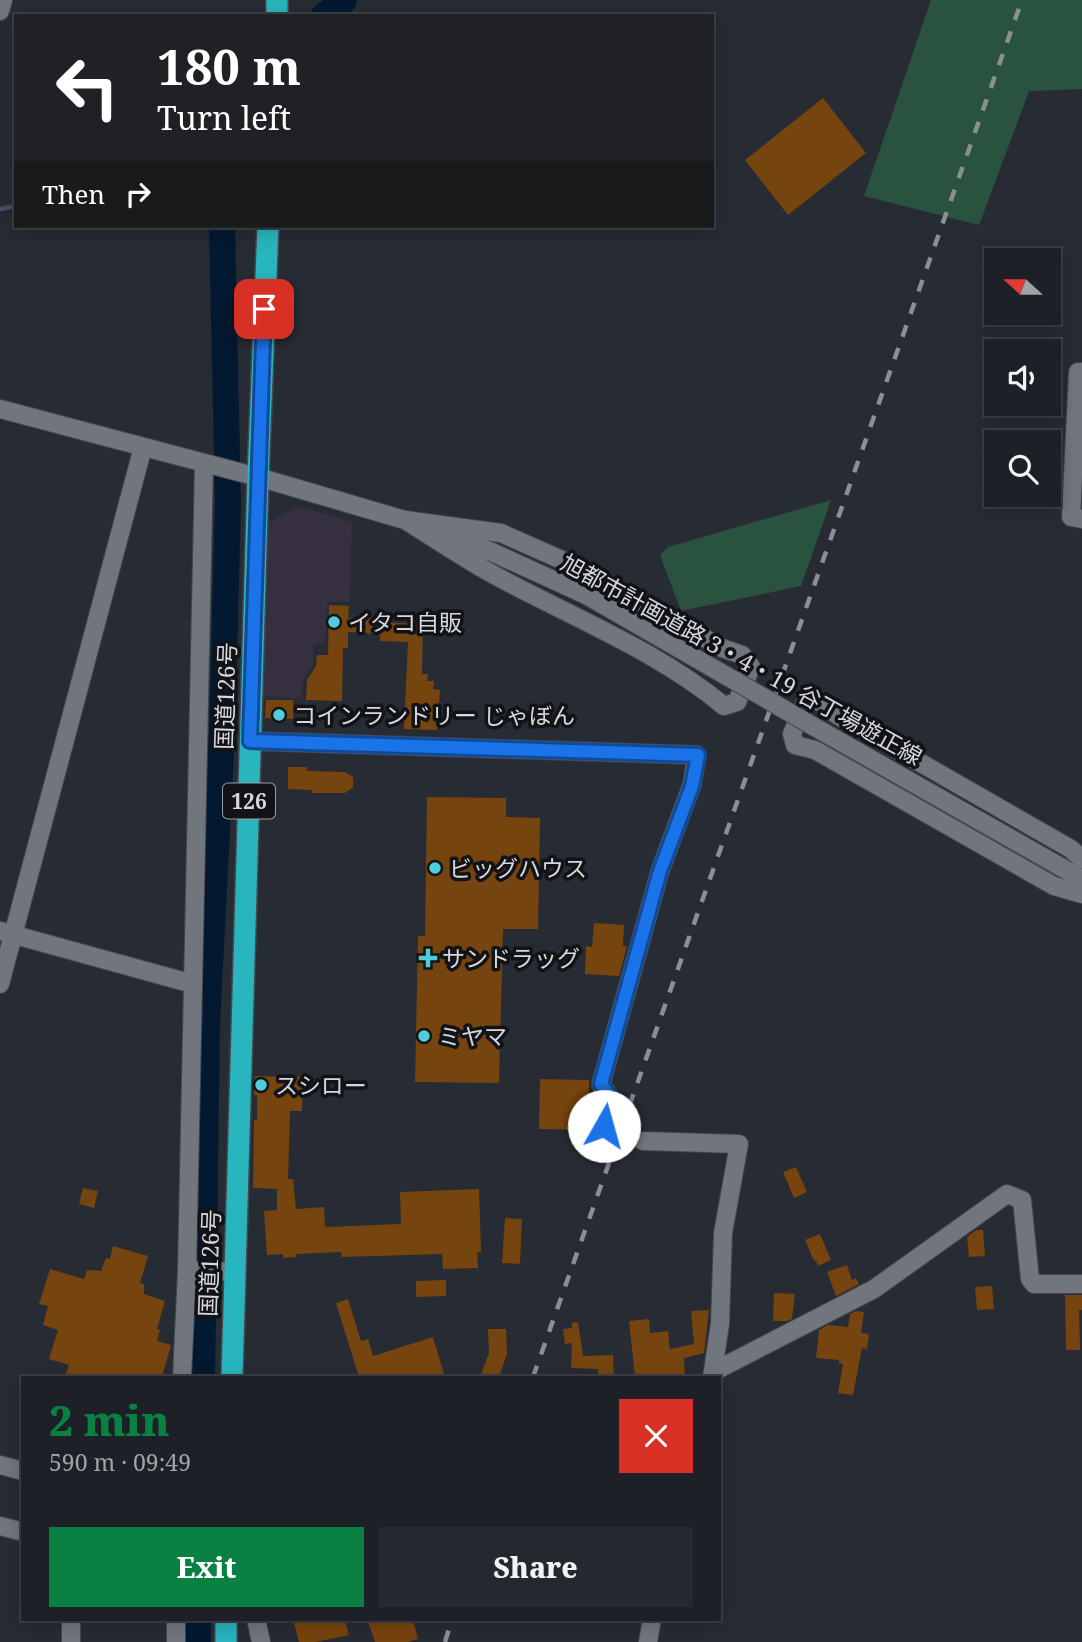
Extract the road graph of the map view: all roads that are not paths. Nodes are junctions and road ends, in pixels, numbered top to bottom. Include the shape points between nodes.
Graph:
1 (3, 0) edge
2 (0, 11) edge
3 (268, 228) edge
4 (1082, 372) edge
5 (0, 409) edge
6 (143, 447) junction
7 (207, 465) junction
8 (258, 477) junction
9 (1082, 519) edge
10 (405, 520) junction
11 (250, 741) junction
12 (1082, 859) edge
13 (1082, 879) edge
14 (1082, 894) edge
15 (7, 932) edge
16 (0, 984) edge
17 (193, 984) junction
18 (599, 1137) dead end
19 (643, 1140) dead end
20 (187, 1270) junction
21 (235, 1272) junction
22 (1082, 1284) edge
23 (712, 1375) edge
24 (182, 1376) edge
25 (232, 1376) edge
26 (0, 1465) edge
27 (21, 1470) edge
28 (0, 1526) edge
29 (21, 1531) edge
30 (71, 1621) edge
31 (176, 1621) edge
32 (226, 1621) edge
33 (256, 1621) edge
34 (652, 1621) edge
35 (71, 1642) edge
36 (176, 1642) edge
37 (226, 1642) edge
38 (261, 1642) edge
39 (648, 1642) edge

1 - 2 street
3 - 8 highway, 国道126号 / 126
4 - 9 street via 1078,372 1071,517
5 - 6 street, 旭都市計画道路 3・4・19 谷丁場遊正線
6 - 7 street, 旭都市計画道路 3・4・19 谷丁場遊正線
6 - 15 street
7 - 8 street, 旭都市計画道路 3・4・19 谷丁場遊正線
7 - 17 street
8 - 10 street, 旭都市計画道路 3・4・19 谷丁場遊正線
8 - 11 highway, 国道126号 / 126
10 - 10 street via 501,533 582,569 667,619 742,655 751,667 737,702 724,706 693,681 486,571
10 - 13 street, 旭都市計画道路 3・4・19 谷丁場遊正線, bridge via 492,552 586,595
11 - 18 street via 698,755 692,786 660,871 601,1084 612,1102
11 - 21 highway, 国道126号 / 126
12 - 14 street via 815,698 805,703 792,734 795,745 815,750 1054,886
15 - 16 street
15 - 17 street
17 - 20 street
19 - 23 street via 739,1144 723,1233 720,1324
20 - 21 street
20 - 24 street
21 - 25 highway, 国道126号 / 126
22 - 23 street via 1034,1284 1022,1200 1007,1194 874,1289
26 - 27 street
28 - 29 street
30 - 35 street
31 - 36 street
32 - 37 highway
33 - 38 street
34 - 39 street

